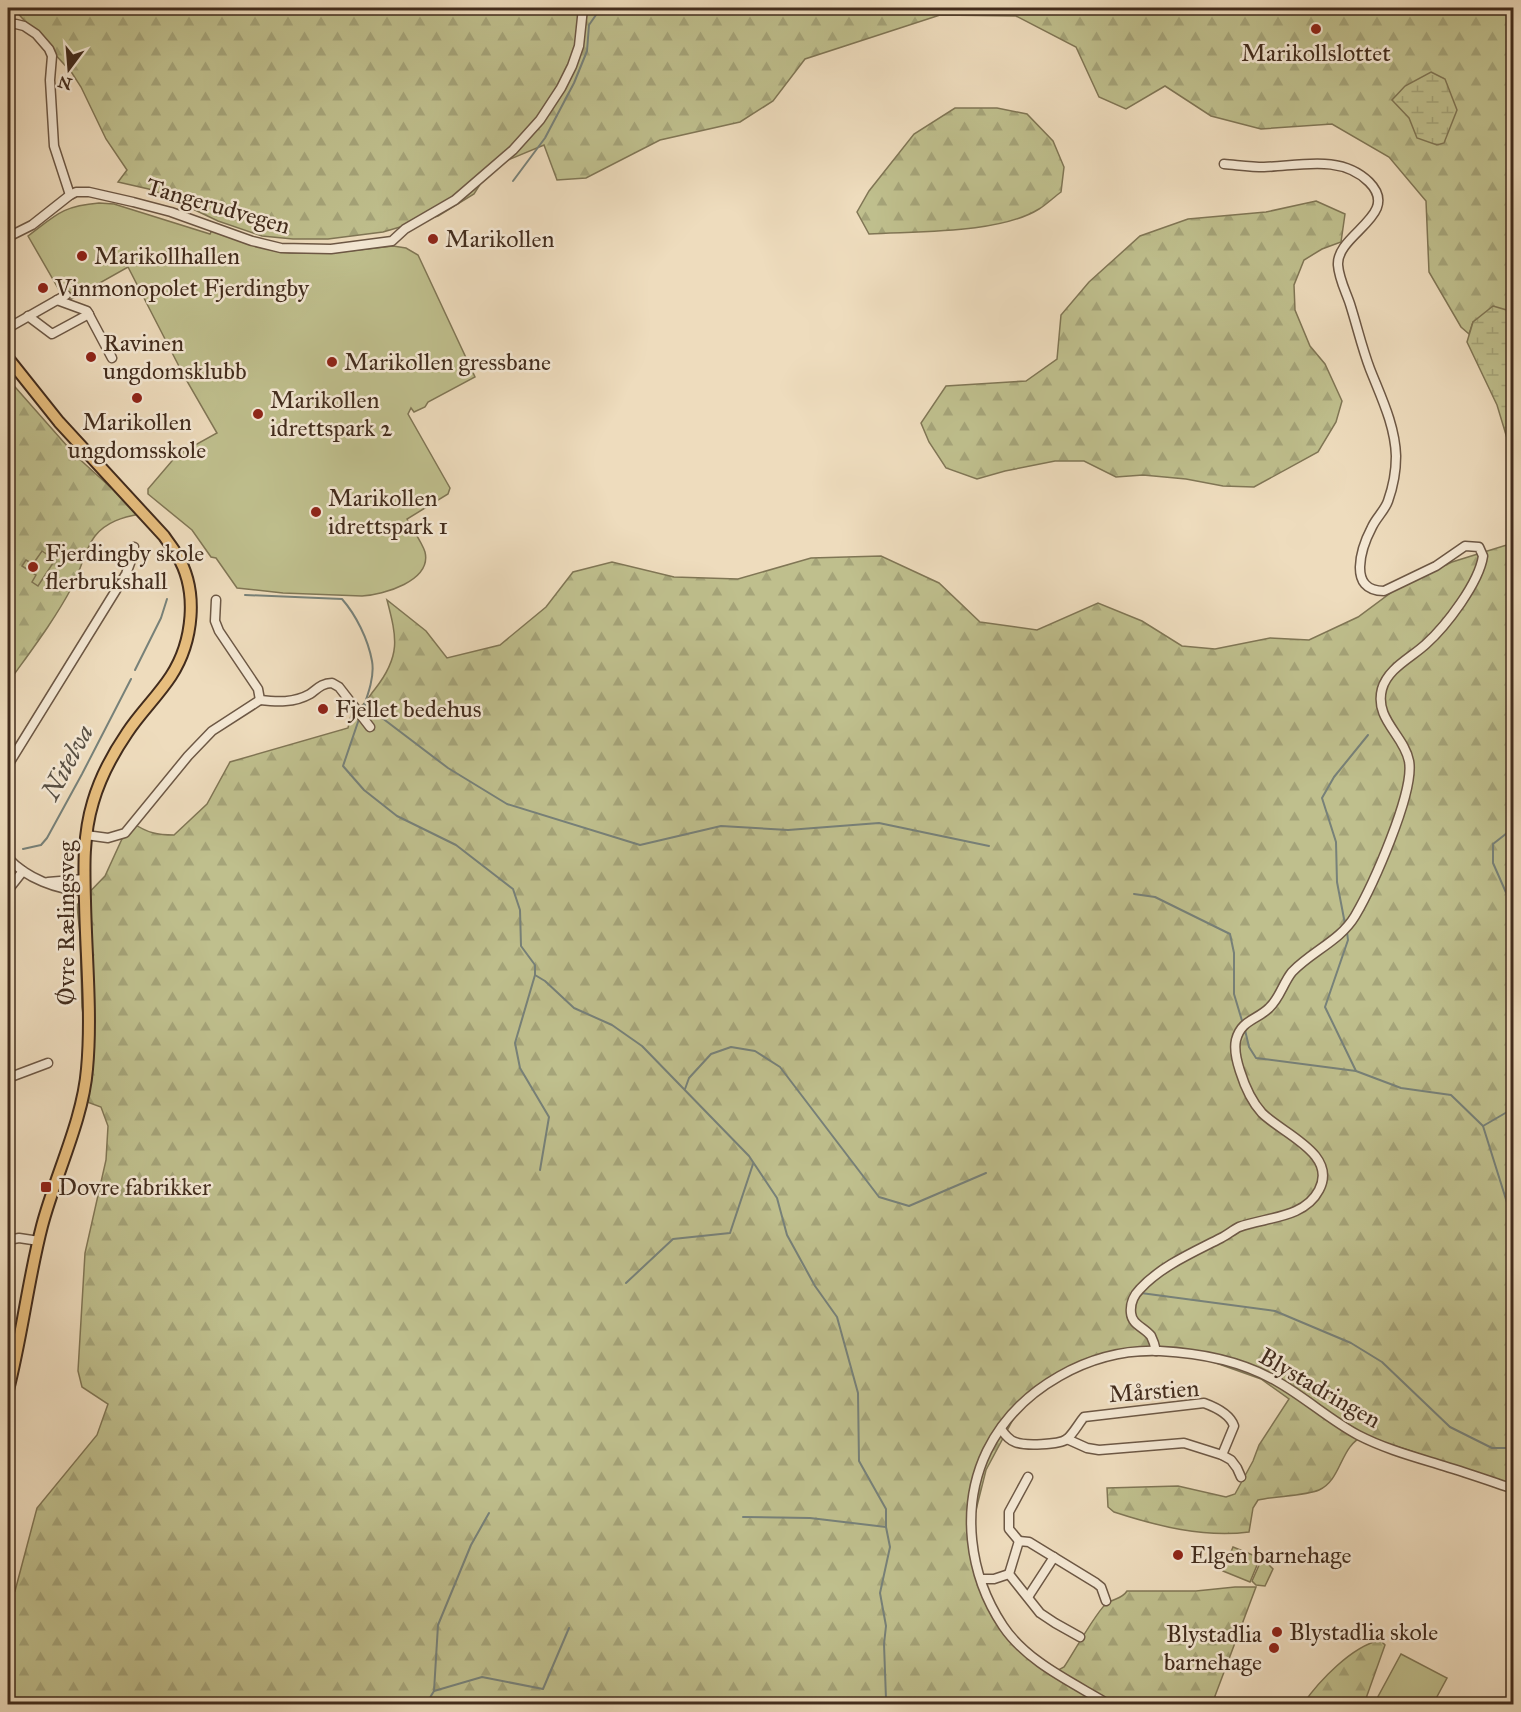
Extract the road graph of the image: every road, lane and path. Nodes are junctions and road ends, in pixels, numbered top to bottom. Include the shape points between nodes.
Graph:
1 (583, 8) edge
2 (16, 24) dead end
3 (1224, 164) dead end
4 (70, 195) junction
5 (8, 237) edge
6 (89, 314) junction
7 (28, 316) junction
8 (8, 328) edge
9 (8, 358) edge
10 (112, 358) dead end
11 (134, 547) dead end
12 (216, 600) dead end
13 (260, 700) junction
14 (370, 727) dead end
15 (8, 765) edge
16 (86, 835) junction
17 (8, 858) edge
18 (22, 871) junction
19 (84, 879) junction
20 (47, 882) junction
21 (8, 890) edge
22 (84, 891) junction
23 (48, 1063) dead end
24 (8, 1078) edge
25 (8, 1240) edge
26 (39, 1241) junction
27 (1156, 1351) junction
28 (8, 1390) edge
29 (1001, 1429) junction
30 (1067, 1439) junction
31 (1222, 1455) junction
32 (1028, 1477) dead end
33 (1241, 1477) dead end
34 (1514, 1488) edge
35 (1019, 1541) junction
36 (1054, 1557) junction
37 (1009, 1574) junction
38 (981, 1579) junction
39 (1028, 1598) junction
40 (1106, 1601) dead end
41 (1080, 1637) dead end
42 (1108, 1704) edge

1 - 4 street, Tangerudvegen via 579,46 572,66 540,120 513,150 455,200 392,241 331,249 281,248 133,202 89,192
2 - 4 street via 36,34 50,49 54,146
3 - 27 street via 1263,167 1325,163 1359,174 1371,184 1376,195 1375,213 1349,241 1337,264 1356,331 1389,416 1396,456 1388,503 1362,548 1363,582 1375,591 1384,591 1436,566 1465,546 1479,547 1483,556 1472,583 1447,620 1427,644 1392,672 1382,690 1382,712 1407,751 1410,776 1390,839 1357,913 1340,935 1289,975 1270,1007 1244,1024 1235,1042 1238,1066 1253,1102 1317,1157 1323,1168 1323,1183 1315,1198 1302,1207 1238,1228 1140,1288 1131,1305 1131,1317 1151,1337
4 - 5 street via 32,225
6 - 7 street via 52,334
6 - 7 street via 62,295
6 - 10 street
7 - 8 street
9 - 16 main road, Øvre Rælingsveg via 59,422 164,536 182,565 189,591 189,627 180,660 111,757 96,793
11 - 15 street via 126,574
12 - 13 street via 215,621 219,631 258,689
13 - 14 street via 298,699 332,683
13 - 16 street via 212,731 125,833 108,838
16 - 19 main road, Øvre Rælingsveg
17 - 18 street
18 - 20 street
18 - 21 street
19 - 20 street
19 - 22 main road, Øvre Rælingsveg
20 - 22 street
22 - 26 main road, Øvre Rælingsveg via 87,1076
23 - 24 street
25 - 26 street
26 - 28 main road, Øvre Rælingsveg
27 - 29 street, Blystadringen via 1086,1362 1038,1390
27 - 34 street, Blystadringen via 1234,1362 1278,1382 1357,1434 1402,1453
29 - 30 street via 1015,1442 1027,1445
29 - 38 street, Blystadringen via 987,1451 973,1502 971,1541
30 - 31 street via 1099,1450 1184,1443
30 - 31 street, Mårstien via 1084,1416 1204,1403 1232,1420 1234,1426
31 - 33 street via 1238,1468
32 - 35 street via 1009,1512 1009,1529
35 - 36 street via 1029,1542
35 - 37 street
36 - 39 street
36 - 40 street via 1101,1587
37 - 38 street
37 - 39 street
38 - 42 street, Blystadringen via 993,1611 1019,1646
39 - 41 street via 1055,1623

